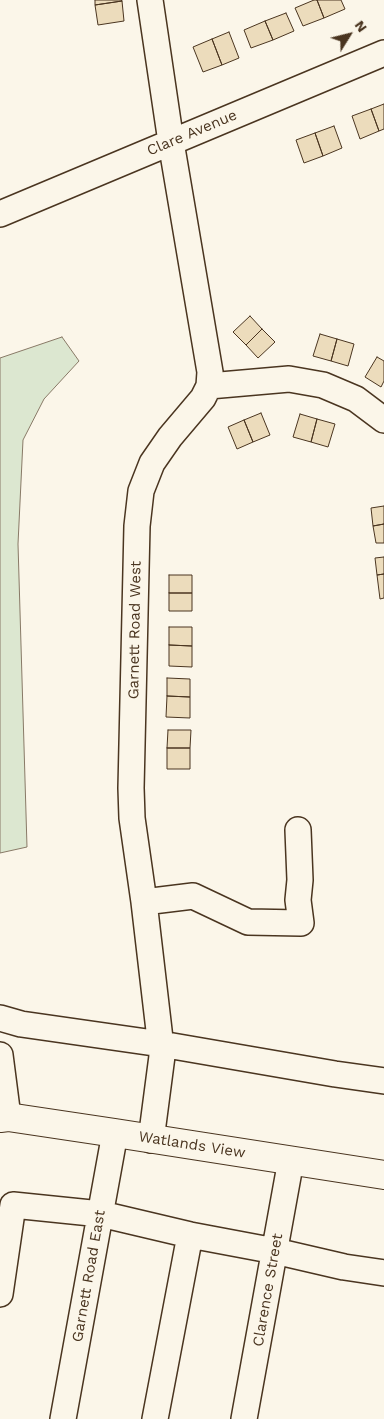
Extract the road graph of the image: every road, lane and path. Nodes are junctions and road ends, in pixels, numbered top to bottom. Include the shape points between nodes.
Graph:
1 (150, 0) edge
2 (384, 53) edge
3 (172, 142) junction
4 (0, 214) edge
5 (209, 386) junction
6 (384, 420) edge
7 (298, 830) dead end
8 (144, 902) junction
9 (0, 1018) edge
10 (161, 1044) junction
11 (0, 1055) edge
12 (384, 1081) edge
13 (4, 1117) edge
14 (115, 1133) junction
15 (151, 1140) junction
16 (291, 1160) junction
17 (384, 1175) edge
18 (101, 1214) junction
19 (190, 1235) junction
20 (275, 1251) junction
21 (384, 1273) edge
22 (0, 1294) edge
23 (63, 1419) edge
24 (155, 1419) edge
25 (244, 1419) edge

1 - 3 street
2 - 3 street, Clare Avenue
3 - 4 street, Clare Avenue
3 - 5 street via 210,372
5 - 6 street via 289,379 324,384 356,399
5 - 8 street, Garnett Road West via 152,463 141,491 137,526 131,788
7 - 8 street via 301,923 248,922 193,896
8 - 10 street, Garnett Road West
9 - 10 street via 21,1024
10 - 12 street
10 - 15 street, Garnett Road West
11 - 13 street
13 - 14 main road, Watlands View
14 - 15 main road, Watlands View
14 - 18 street, Garnett Road East
15 - 16 main road, Watlands View
16 - 17 main road, Watlands View
16 - 20 street, Clarence Street
18 - 19 street
18 - 22 street via 13,1206
18 - 23 street, Garnett Road East
19 - 20 street
19 - 24 street
20 - 21 street
20 - 25 street, Clarence Street

